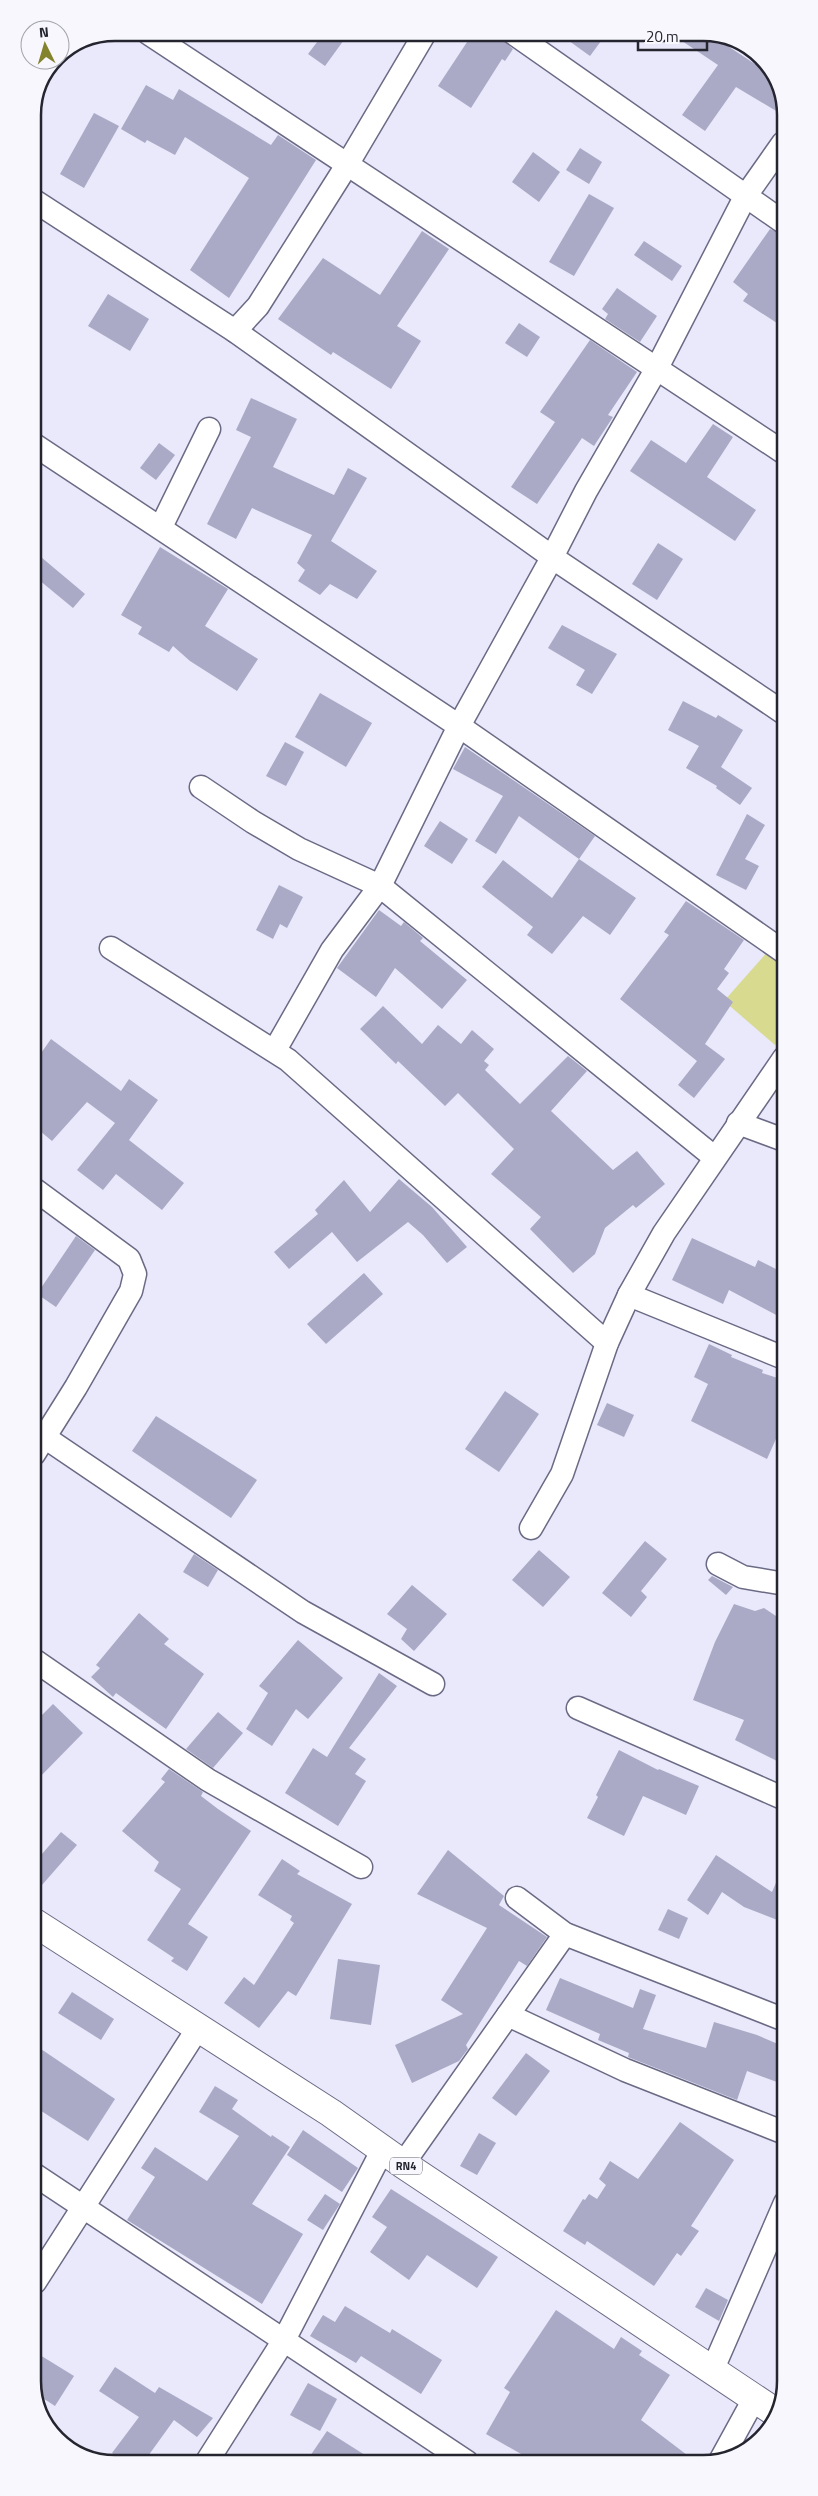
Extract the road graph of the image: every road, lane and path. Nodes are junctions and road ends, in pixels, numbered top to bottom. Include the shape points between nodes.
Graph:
1 (162, 41) edge
2 (420, 41) edge
3 (524, 41) edge
4 (777, 152) edge
5 (347, 164) junction
6 (745, 197) junction
7 (41, 205) edge
8 (777, 218) edge
9 (235, 331) junction
10 (657, 368) junction
11 (209, 429) dead end
12 (777, 448) edge
13 (41, 449) edge
14 (161, 527) junction
15 (551, 557) junction
16 (777, 708) edge
17 (459, 726) junction
18 (202, 787) dead end
19 (380, 886) junction
20 (777, 947) edge
21 (111, 948) dead end
22 (275, 1050) junction
23 (777, 1068) edge
24 (738, 1122) junction
25 (777, 1137) edge
26 (714, 1157) junction
27 (41, 1194) edge
28 (629, 1295) junction
29 (607, 1343) junction
30 (777, 1355) edge
31 (41, 1436) edge
32 (41, 1443) edge
33 (531, 1528) dead end
34 (718, 1564) dead end
35 (777, 1583) edge
36 (41, 1665) edge
37 (432, 1684) dead end
38 (578, 1708) dead end
39 (777, 1795) edge
40 (361, 1867) dead end
41 (517, 1898) dead end
42 (41, 1926) edge
43 (565, 1934) junction
44 (508, 2015) junction
45 (777, 2017) edge
46 (198, 2028) junction
47 (777, 2130) edge
48 (393, 2156) junction
49 (41, 2179) edge
50 (82, 2206) junction
51 (777, 2221) edge
52 (41, 2272) edge
53 (284, 2340) junction
54 (712, 2371) junction
55 (764, 2406) edge
56 (729, 2449) edge
57 (211, 2455) edge
58 (456, 2455) edge

1 - 5 street
2 - 5 street
3 - 6 street
4 - 6 street
5 - 9 street via 258,306
5 - 10 street
6 - 8 street
6 - 10 street
7 - 9 street
9 - 15 street
10 - 12 street
10 - 15 street
11 - 14 street
13 - 14 street
14 - 17 street
15 - 16 street
15 - 17 street
17 - 19 street
17 - 20 street
18 - 19 street via 299,849
19 - 22 street via 332,950
19 - 26 street
21 - 22 street
22 - 29 street
23 - 24 street
24 - 25 street
24 - 26 street
26 - 28 street via 664,1233
27 - 31 street via 129,1259 135,1274 131,1290
28 - 29 street
28 - 30 street
29 - 33 street via 562,1474
32 - 37 street via 303,1612
34 - 35 street via 743,1577
36 - 40 street via 208,1780
38 - 39 street
41 - 43 street
42 - 46 highway, RN4
43 - 44 street
43 - 45 street
44 - 47 street via 625,2070
44 - 48 street
46 - 48 highway, RN4 via 331,2112
46 - 50 street
48 - 53 street
48 - 54 highway, RN4
49 - 50 street
50 - 52 street
50 - 53 street
51 - 54 street
53 - 57 street
53 - 58 street
54 - 55 highway, RN4
55 - 56 street

